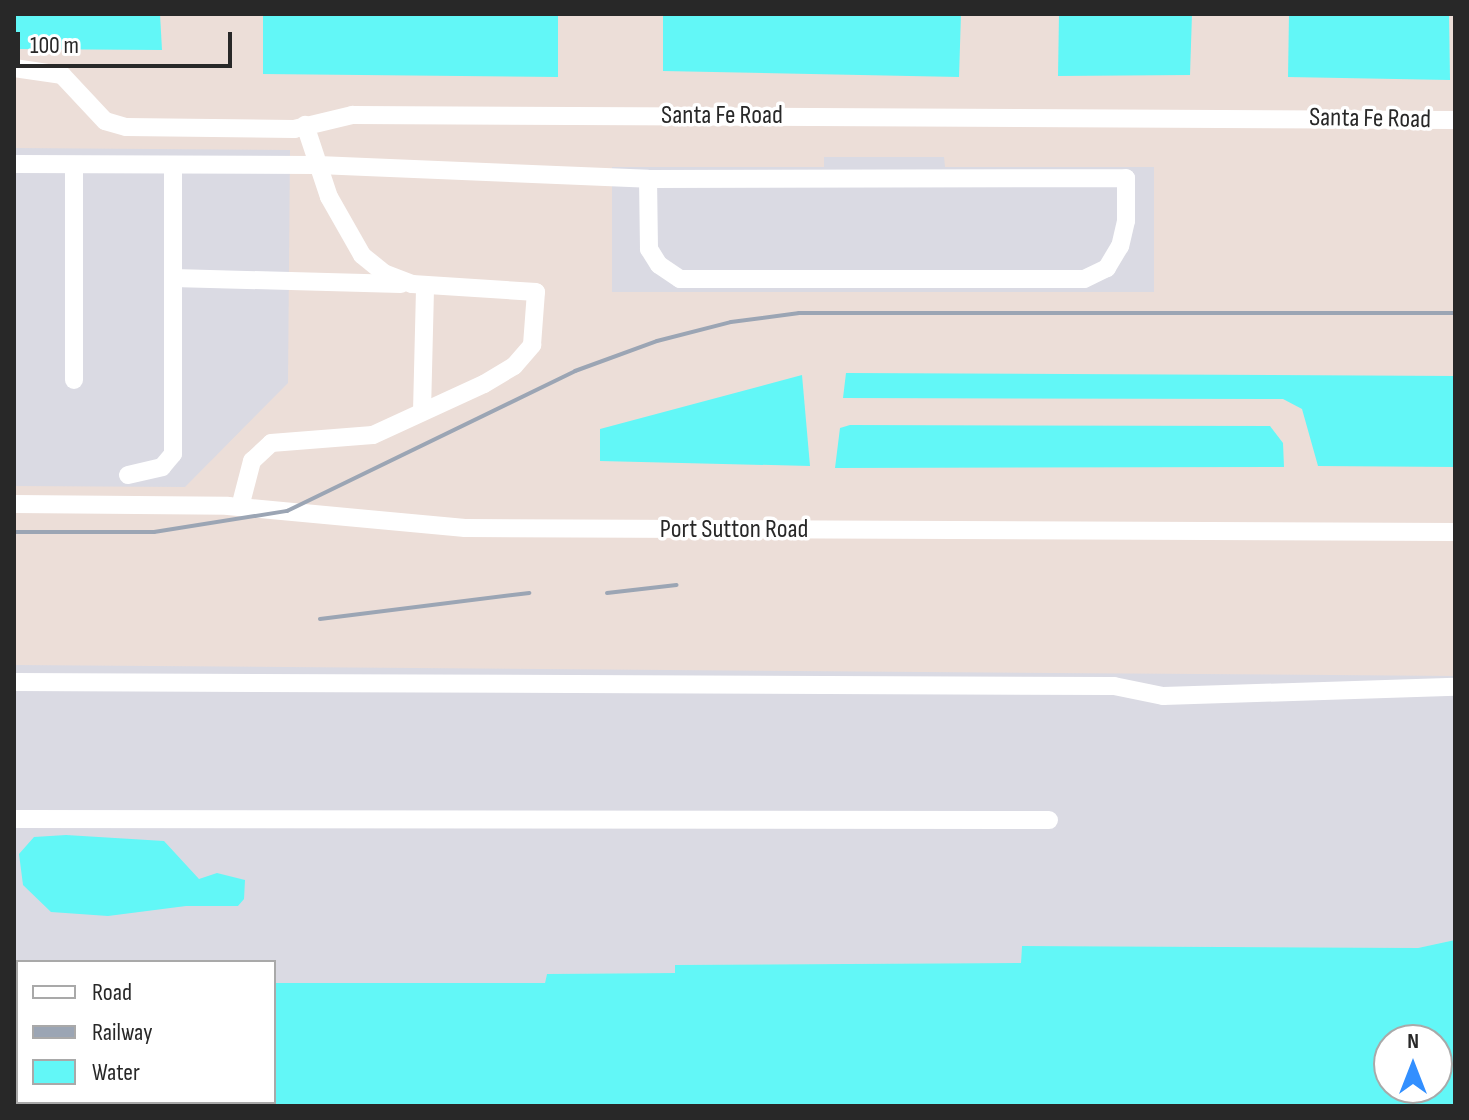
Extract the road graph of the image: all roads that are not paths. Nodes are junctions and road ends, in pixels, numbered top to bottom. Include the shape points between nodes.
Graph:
1 (14, 68) edge
2 (1455, 120) edge
3 (305, 125) junction
4 (14, 164) edge
5 (74, 165) junction
6 (173, 165) junction
7 (318, 165) junction
8 (648, 179) junction
9 (173, 278) junction
10 (418, 285) junction
11 (74, 380) dead end
12 (422, 412) junction
13 (128, 475) dead end
14 (14, 504) edge
15 (240, 507) junction
16 (1455, 532) edge
17 (14, 682) edge
18 (1455, 687) edge
19 (14, 819) edge
20 (1049, 820) dead end

1 - 3 street, Santa Fe Road via 62,75 105,121 126,127 250,130
2 - 3 street, Santa Fe Road via 352,115
3 - 7 street
4 - 5 street
5 - 6 street
5 - 11 street
6 - 7 street
6 - 9 street
7 - 8 street
7 - 10 street via 329,197 362,255 384,273
8 - 8 street via 649,249 659,265 680,279 1084,279 1107,268 1126,221 1126,178
9 - 10 street
9 - 13 street via 173,454 162,467
10 - 12 street
10 - 12 street via 536,292 532,345 514,366
12 - 15 street via 373,435 271,443 252,461
14 - 15 street, Port Sutton Road
15 - 16 street, Port Sutton Road via 465,528
17 - 18 street via 1098,686 1163,696
19 - 20 street

